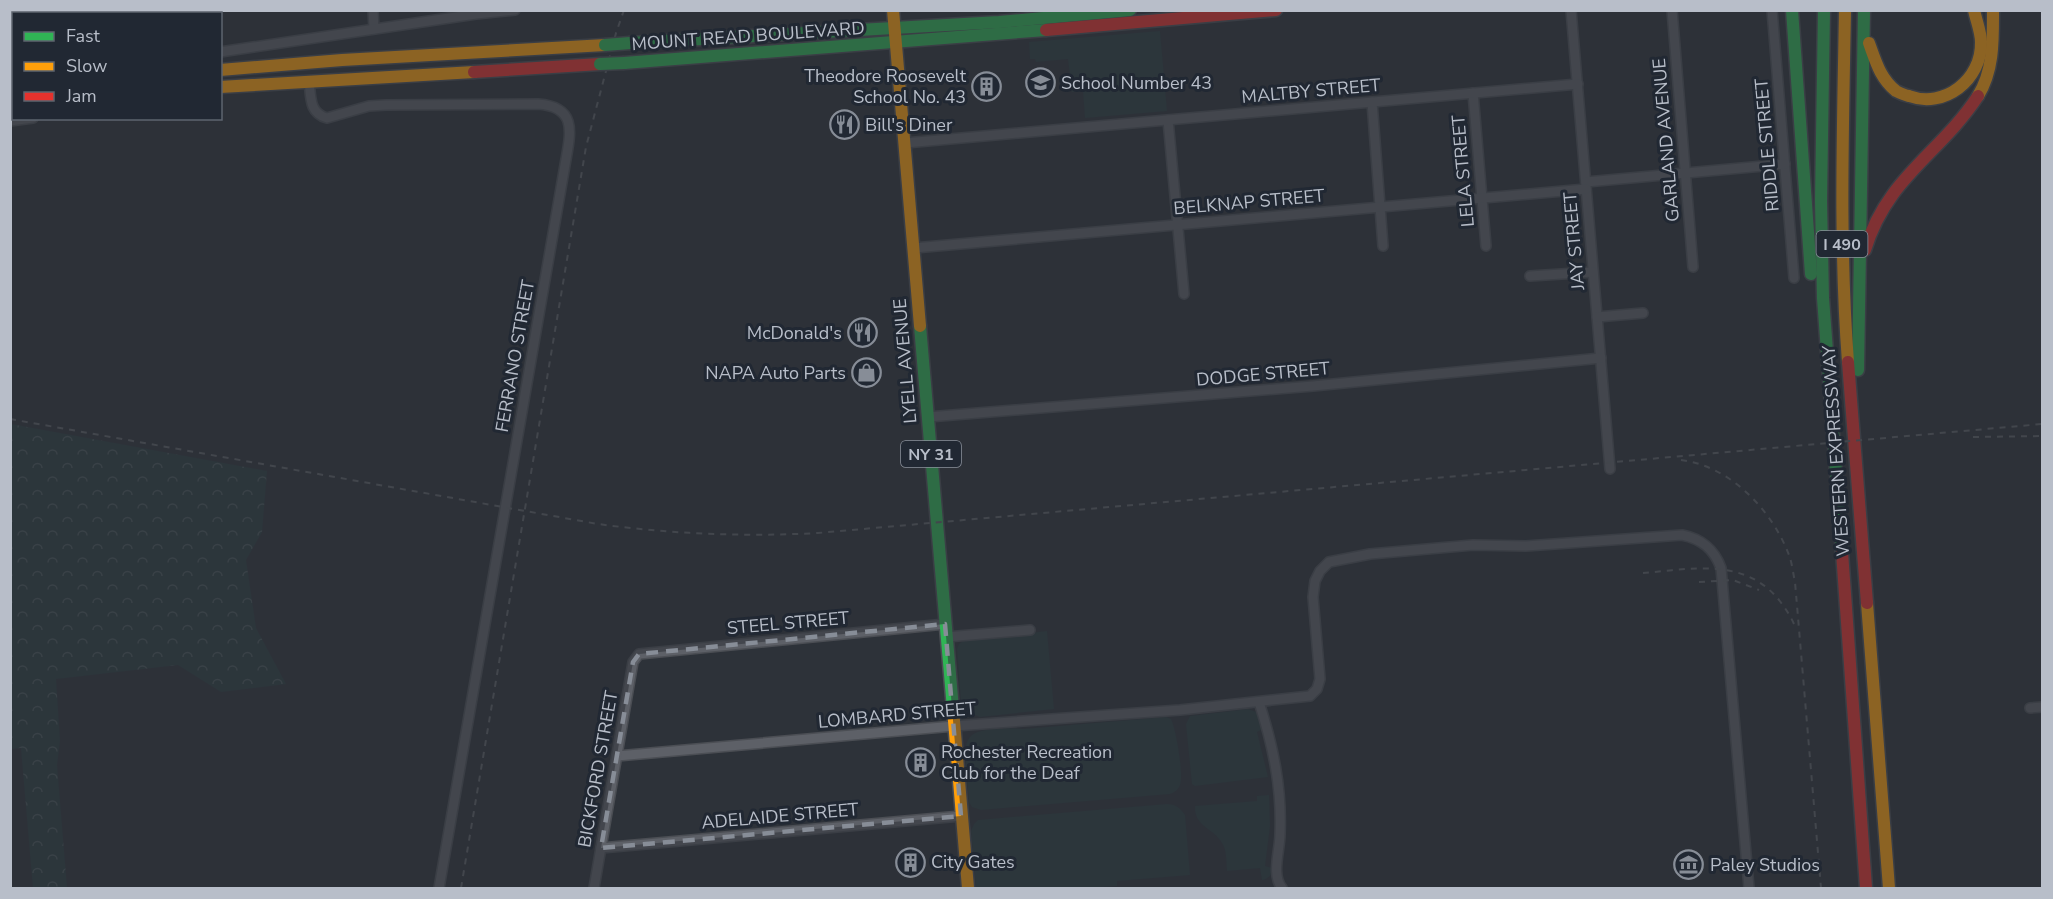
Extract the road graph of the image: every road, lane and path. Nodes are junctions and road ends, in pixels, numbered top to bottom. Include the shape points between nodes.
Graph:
1 (373, 10) edge
2 (515, 10) edge
3 (894, 10) edge
4 (1130, 10) edge
5 (1276, 10) edge
6 (1571, 10) edge
7 (1672, 10) edge
8 (1772, 10) edge
9 (1792, 10) edge
10 (1824, 10) edge
11 (1845, 10) edge
12 (1865, 10) edge
13 (1974, 10) edge
14 (1993, 10) edge
15 (476, 12) edge
16 (895, 27) junction
17 (374, 29) junction
18 (896, 43) junction
19 (222, 52) edge
20 (342, 60) junction
21 (274, 65) junction
22 (222, 70) edge
23 (309, 81) junction
24 (1578, 84) junction
25 (222, 88) edge
26 (1473, 93) junction
27 (1372, 102) junction
28 (1168, 120) junction
29 (905, 143) junction
30 (1785, 164) junction
31 (1685, 174) junction
32 (1586, 186) junction
33 (1482, 198) junction
34 (1380, 207) junction
35 (1178, 225) junction
36 (1383, 246) dead end
37 (1486, 246) dead end
38 (914, 248) junction
39 (1693, 267) dead end
40 (1593, 272) junction
41 (1530, 276) dead end
42 (1794, 278) dead end
43 (1184, 294) dead end
44 (1859, 295) junction
45 (1643, 313) dead end
46 (1597, 317) junction
47 (1600, 358) junction
48 (928, 417) junction
49 (1834, 466) junction
50 (1610, 469) dead end
51 (1856, 477) junction
52 (1030, 630) dead end
53 (946, 631) junction
54 (636, 656) joint
55 (1259, 702) junction
56 (2043, 707) edge
57 (2030, 708) dead end
58 (954, 726) junction
59 (617, 756) junction
60 (962, 816) junction
61 (601, 848) junction
62 (1279, 887) edge
63 (439, 888) edge
64 (594, 888) edge
65 (968, 888) edge
66 (1749, 888) edge
67 (1866, 888) edge
68 (1889, 888) edge

1 - 17 street
2 - 15 street
3 - 16 main road, LYELL AVENUE / NY 31
4 - 16 main road, MOUNT READ BOULEVARD
5 - 18 main road, MOUNT READ BOULEVARD
6 - 24 street, JAY STREET
7 - 31 street, GARLAND AVENUE
8 - 30 street, RIDDLE STREET
9 - 49 main road via 1816,334
10 - 49 main road, WESTERN EXPRESSWAY / I 490 via 1821,257
11 - 51 main road, WESTERN EXPRESSWAY / I 490 via 1843,266
12 - 13 main road via 1871,52 1881,77 1901,94 1929,100 1956,92 1977,68 1982,39
12 - 44 main road
14 - 44 main road via 1992,54 1983,88 1966,114 1893,191 1880,211 1866,245
15 - 17 street
16 - 18 main road, LYELL AVENUE / NY 31
16 - 20 main road, MOUNT READ BOULEVARD, bridge
17 - 19 street
18 - 23 main road, MOUNT READ BOULEVARD, bridge
18 - 29 main road, LYELL AVENUE / NY 31
20 - 21 main road, MOUNT READ BOULEVARD
20 - 23 main road via 317,71
21 - 22 main road, MOUNT READ BOULEVARD
21 - 23 main road
23 - 25 main road, MOUNT READ BOULEVARD
23 - 63 street, FERRANO STREET via 315,112 327,118 369,106 538,104 557,108 570,123
24 - 26 street, MALTBY STREET
24 - 32 street, JAY STREET
26 - 27 street, MALTBY STREET
26 - 33 street, LELA STREET
27 - 28 street, MALTBY STREET
27 - 34 street
28 - 29 street, MALTBY STREET
28 - 35 street
29 - 38 main road, LYELL AVENUE / NY 31
30 - 31 street, BELKNAP STREET
30 - 42 street, RIDDLE STREET
31 - 32 street, BELKNAP STREET
31 - 39 street, GARLAND AVENUE
32 - 33 street, BELKNAP STREET
32 - 40 street, JAY STREET
33 - 34 street, BELKNAP STREET
33 - 37 street, LELA STREET
34 - 35 street, BELKNAP STREET
34 - 36 street
35 - 38 street, BELKNAP STREET
35 - 43 street
38 - 48 main road, LYELL AVENUE / NY 31
40 - 41 street
40 - 46 street, JAY STREET
44 - 51 main road
45 - 46 street
46 - 47 street, JAY STREET
47 - 48 street, DODGE STREET via 1319,386
47 - 50 street, JAY STREET
48 - 53 main road, LYELL AVENUE / NY 31
49 - 67 main road, WESTERN EXPRESSWAY / I 490
51 - 68 main road, WESTERN EXPRESSWAY / I 490
52 - 53 street, STEEL STREET
53 - 54 street, STEEL STREET
53 - 58 main road, LYELL AVENUE / NY 31
54 - 59 street, BICKFORD STREET
55 - 58 street, LOMBARD STREET
55 - 62 street via 1280,788
55 - 66 street, LOMBARD STREET via 1310,696 1317,689 1320,679 1315,582 1329,562 1370,554 1473,545 1691,537 1712,550 1721,568
56 - 57 street
58 - 59 street, LOMBARD STREET
58 - 60 main road, LYELL AVENUE / NY 31
59 - 61 street, BICKFORD STREET
60 - 61 street, ADELAIDE STREET
60 - 65 main road, LYELL AVENUE / NY 31
61 - 64 street, BICKFORD STREET

